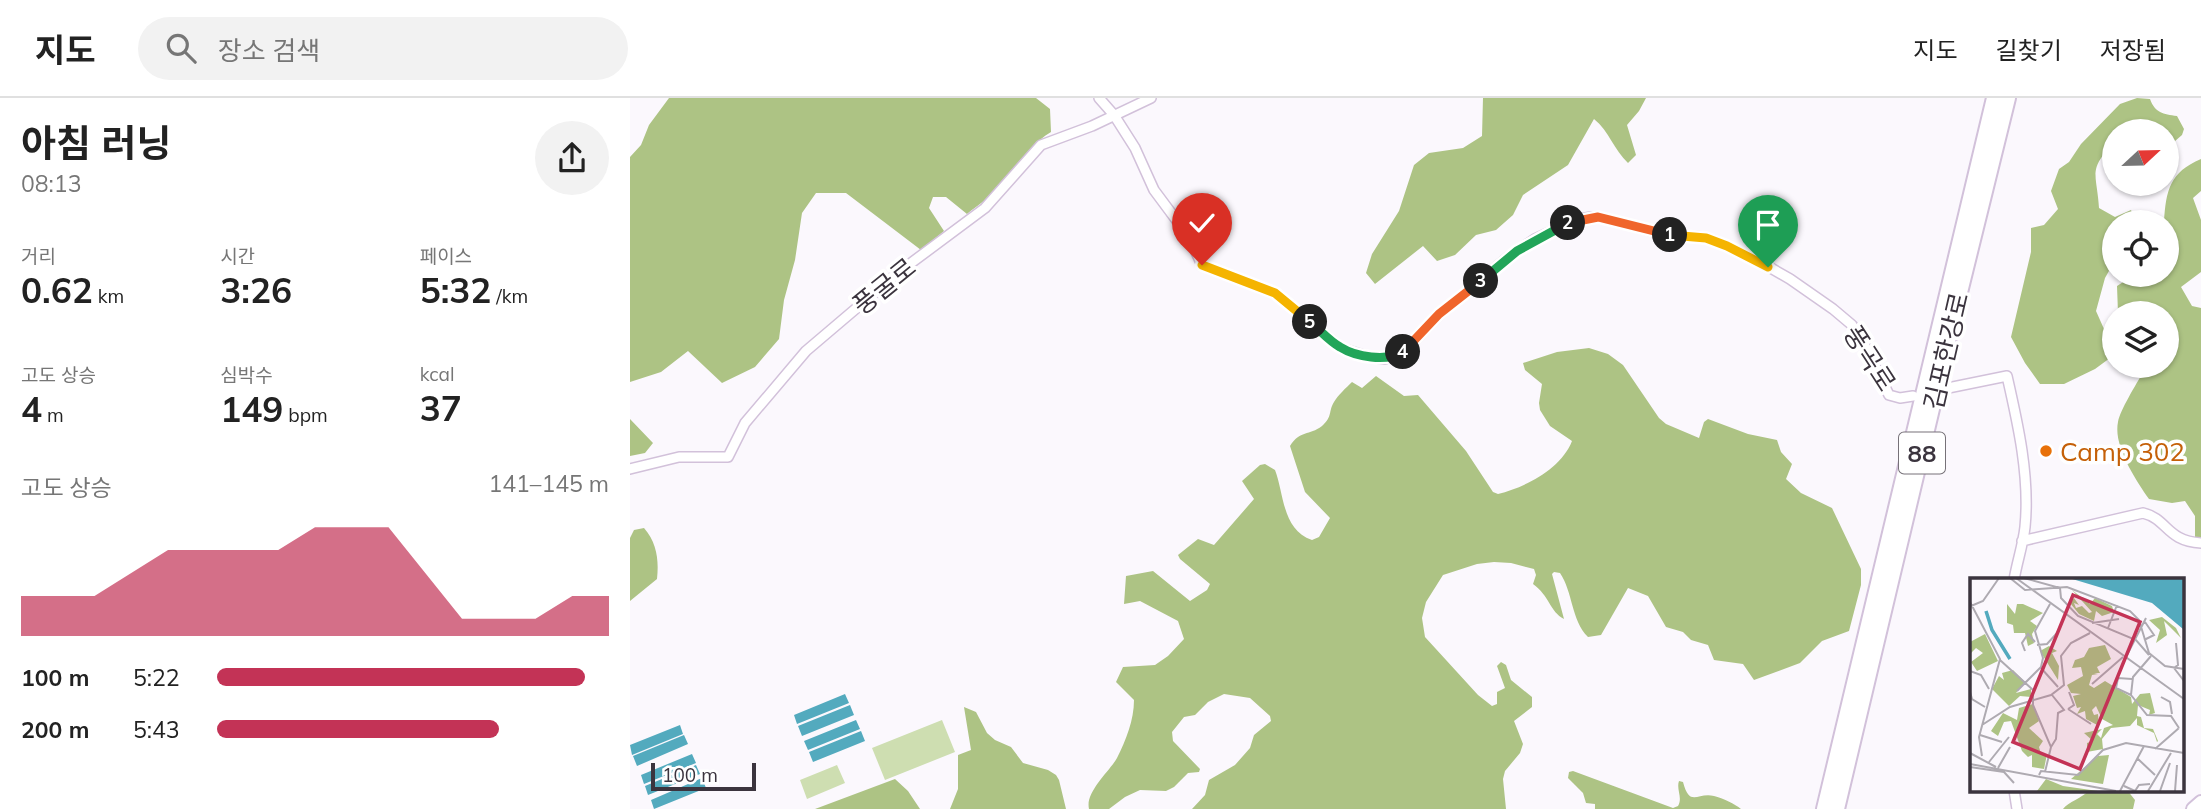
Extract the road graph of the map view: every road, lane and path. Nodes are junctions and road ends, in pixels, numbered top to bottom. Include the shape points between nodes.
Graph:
1 (1099, 98) edge
2 (1151, 98) edge
3 (1994, 98) edge
4 (2008, 98) edge
5 (1114, 115) junction
6 (1948, 388) dead end
7 (1913, 396) dead end
8 (630, 468) edge
9 (2022, 541) junction
10 (2201, 543) edge
11 (2014, 578) edge
12 (2201, 803) edge
13 (1824, 809) edge
14 (1838, 809) edge
15 (2193, 809) edge

1 - 5 street, 풍곡로
2 - 5 street, 풍굴로
3 - 13 highway, 김포한강로 / 88
4 - 14 highway, 김포한강로 / 88
5 - 7 street, 풍곡로 via 1159,199 1193,244 1202,265 1275,293 1348,351 1376,358 1399,355 1439,314 1517,251 1568,222 1598,217 1662,234 1706,238 1757,260 1852,326 1889,395
5 - 8 street, 풍굴로 via 1041,145 985,208 819,339 745,424 728,457 679,457
6 - 9 street via 2007,376 2021,448
9 - 10 street via 2143,513 2180,540
9 - 11 street
12 - 15 main road

